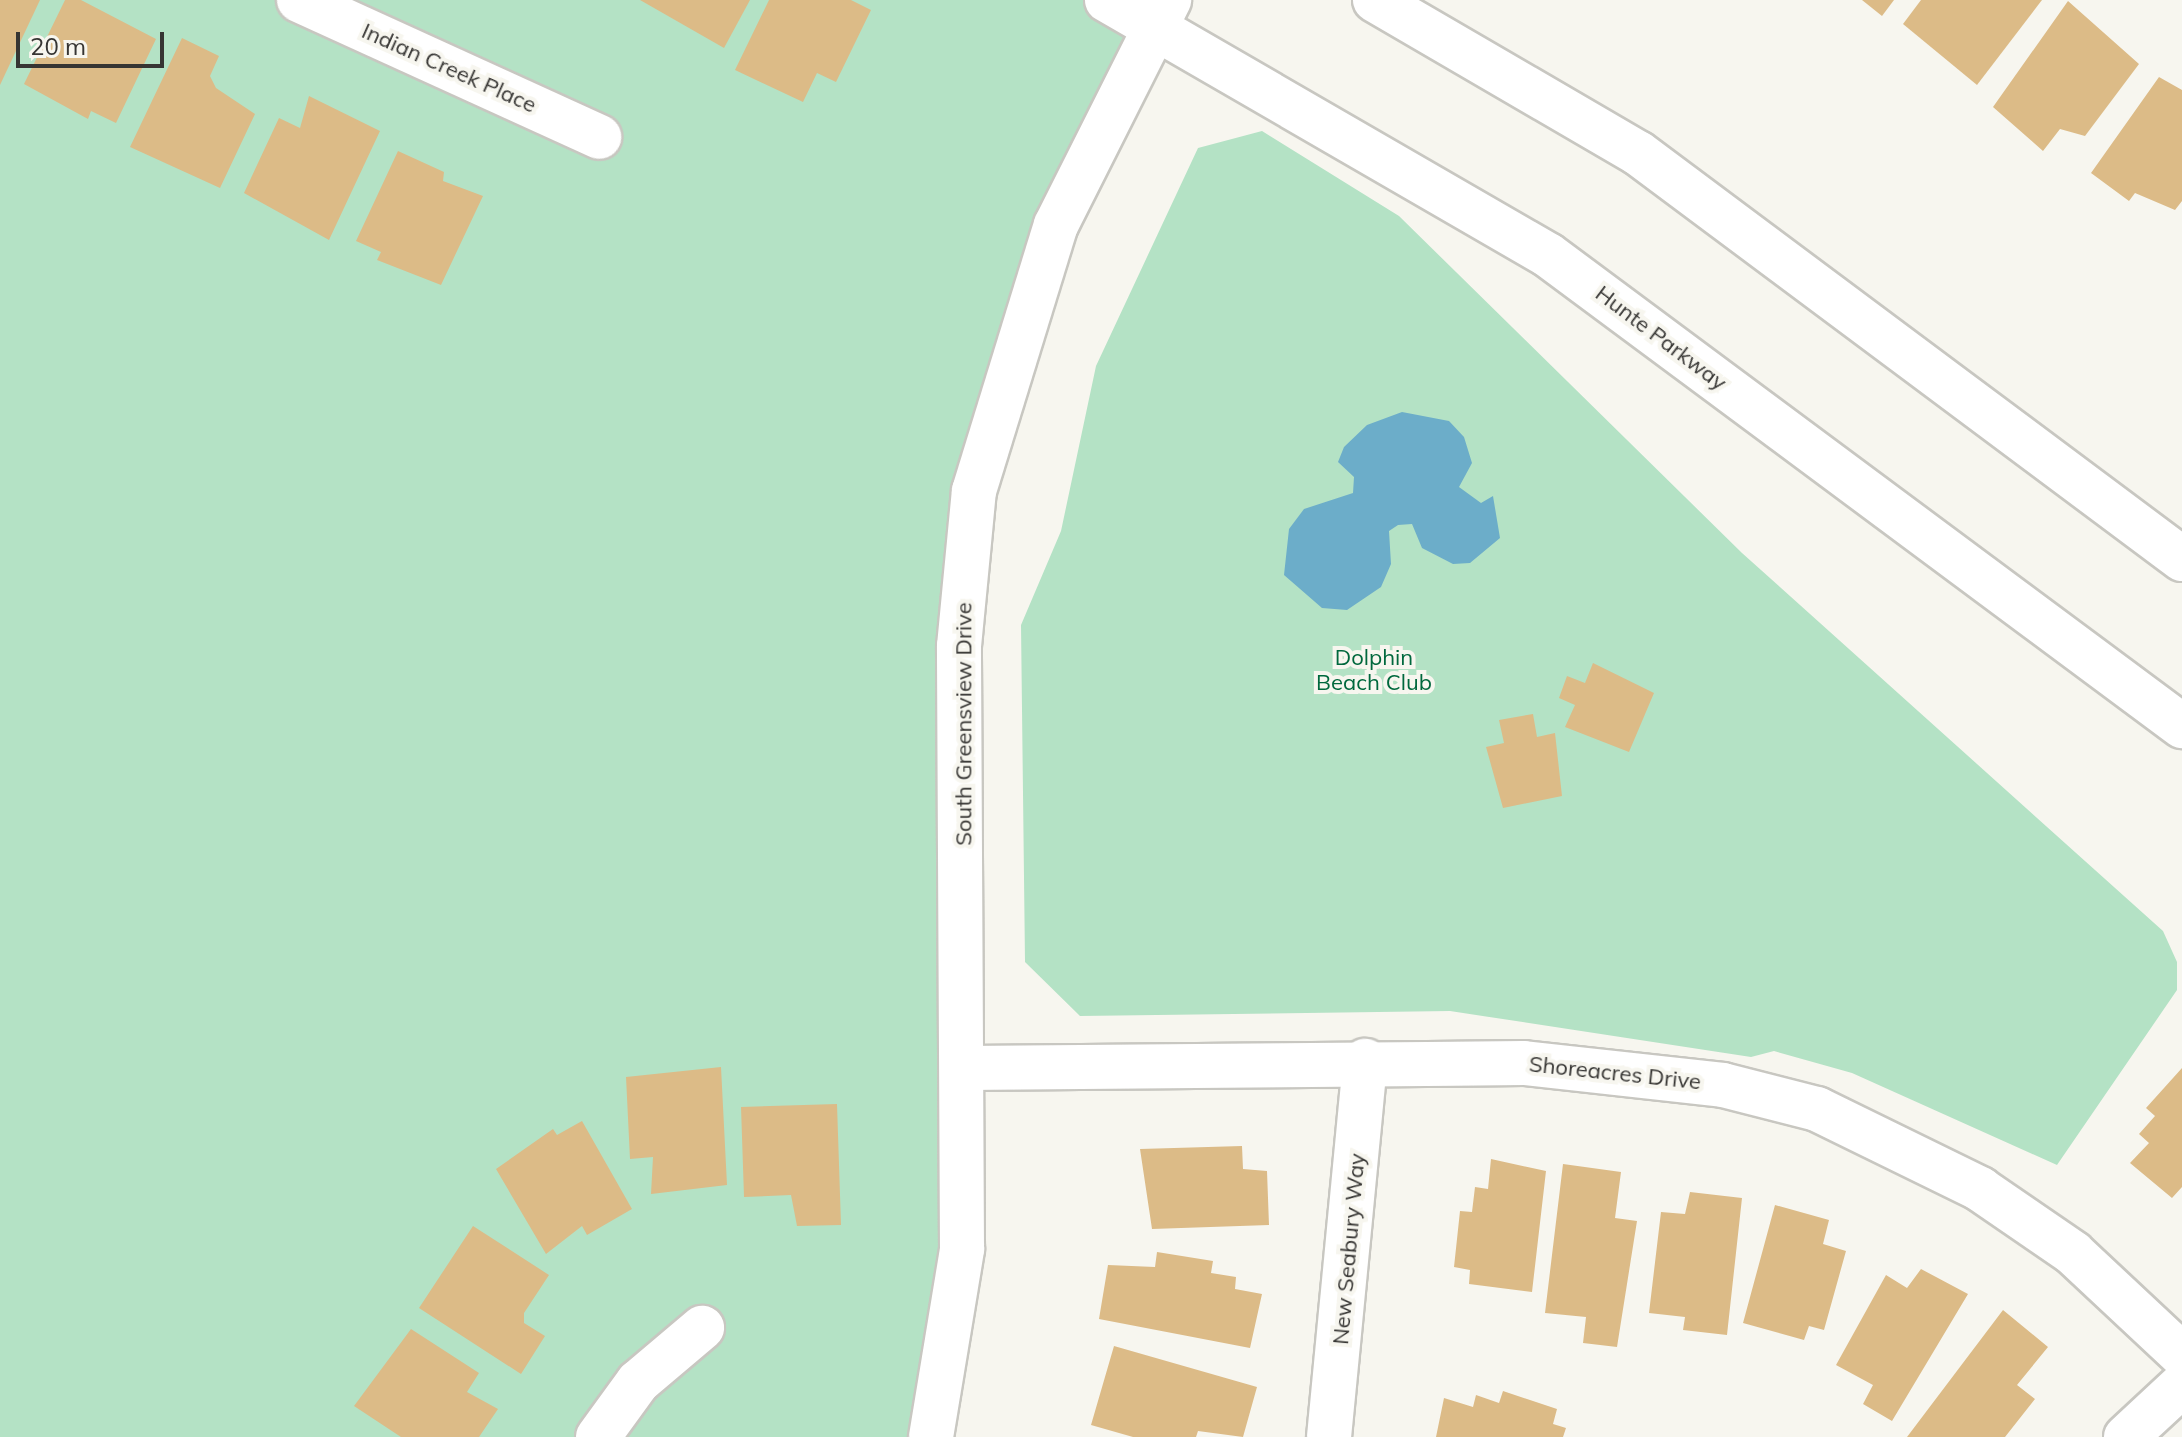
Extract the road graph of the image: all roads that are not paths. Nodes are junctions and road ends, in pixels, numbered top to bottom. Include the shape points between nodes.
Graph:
1 (299, 0) edge
2 (1107, 0) edge
3 (1375, 0) edge
4 (1161, 13) edge
5 (599, 137) dead end
6 (2182, 559) edge
7 (2182, 726) edge
8 (1365, 1061) junction
9 (966, 1068) junction
10 (702, 1328) dead end
11 (2182, 1355) edge
12 (2182, 1385) edge
13 (598, 1437) edge
14 (931, 1437) edge
15 (1329, 1437) edge
16 (2126, 1437) edge

1 - 5 street, Indian Creek Place
2 - 4 street, Hunte Parkway
3 - 6 street via 1638,153
4 - 7 street, Hunte Parkway via 1548,255
4 - 9 street, South Greensview Drive via 1056,225 974,491 959,646
8 - 9 street, Shoreacres Drive
8 - 11 street, Shoreacres Drive via 1524,1063 1723,1085 1817,1109 1980,1189 2073,1253
8 - 15 street, New Seabury Way
9 - 14 street, South Greensview Drive via 962,1249
10 - 13 street via 638,1382
12 - 16 street

